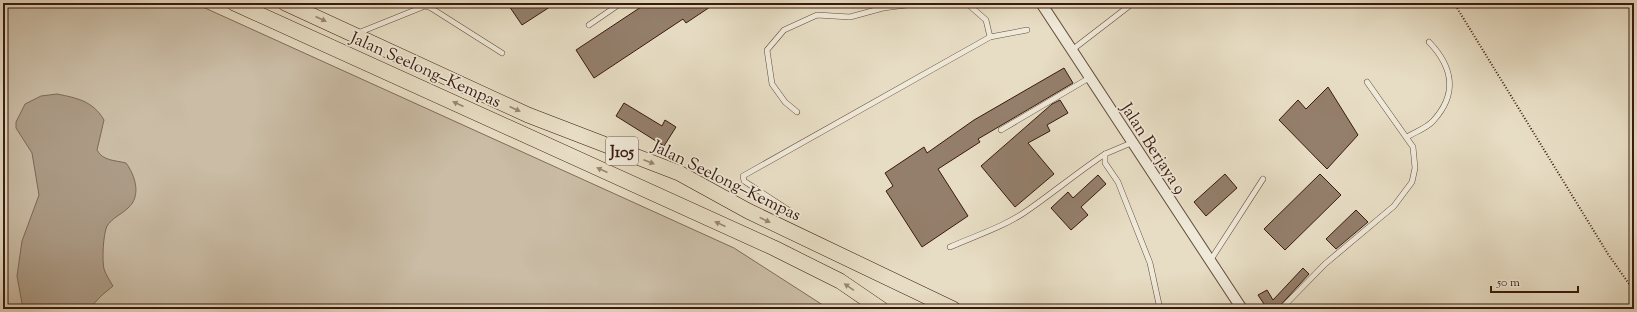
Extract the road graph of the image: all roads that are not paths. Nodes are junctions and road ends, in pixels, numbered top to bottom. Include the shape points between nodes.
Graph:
1 (234, 3) edge
2 (285, 3) edge
3 (621, 3) edge
4 (922, 3) edge
5 (970, 3) edge
6 (1041, 3) edge
7 (1133, 3) edge
8 (589, 25) dead end
9 (1027, 30) dead end
10 (356, 35) junction
11 (990, 37) junction
12 (1429, 42) dead end
13 (1072, 50) junction
14 (502, 53) dead end
15 (1089, 78) junction
16 (1367, 82) dead end
17 (797, 112) dead end
18 (1001, 130) dead end
19 (1407, 137) junction
20 (1131, 143) junction
21 (1105, 154) junction
22 (1263, 179) dead end
23 (790, 211) dead end
24 (950, 247) dead end
25 (1210, 262) junction
26 (881, 309) edge
27 (953, 309) edge
28 (1160, 309) edge
29 (1242, 309) edge
30 (1281, 309) edge

26 -> 1 main road, Jalan Seelong–Kempas / J105 via 840,281 774,248
2 -> 10 main road, Jalan Seelong–Kempas / J105
3 - 8 lane
4 - 17 lane via 883,8 850,17 817,15 784,30 767,50 772,84 785,102
5 - 11 lane via 970,6 986,20
6 - 13 street, Jalan Berjaya 9
7 - 13 lane
9 - 11 lane
10 - 14 lane via 425,6
10 -> 27 main road, Jalan Seelong–Kempas / J105 via 528,115 679,174 748,211
11 - 23 lane via 743,176 744,181
12 - 19 lane via 1440,54 1451,85 1447,101 1432,122
13 - 15 street, Jalan Berjaya 9
15 - 18 lane
15 - 20 street, Jalan Berjaya 9
16 - 19 lane
19 - 30 lane via 1413,147 1415,161 1412,182 1407,190 1394,206 1325,264
20 - 21 lane
20 - 25 street, Jalan Berjaya 9
21 - 24 lane via 1017,217
21 - 28 lane via 1105,163 1118,182 1150,263
22 - 25 lane
25 - 29 street, Jalan Berjaya 9

